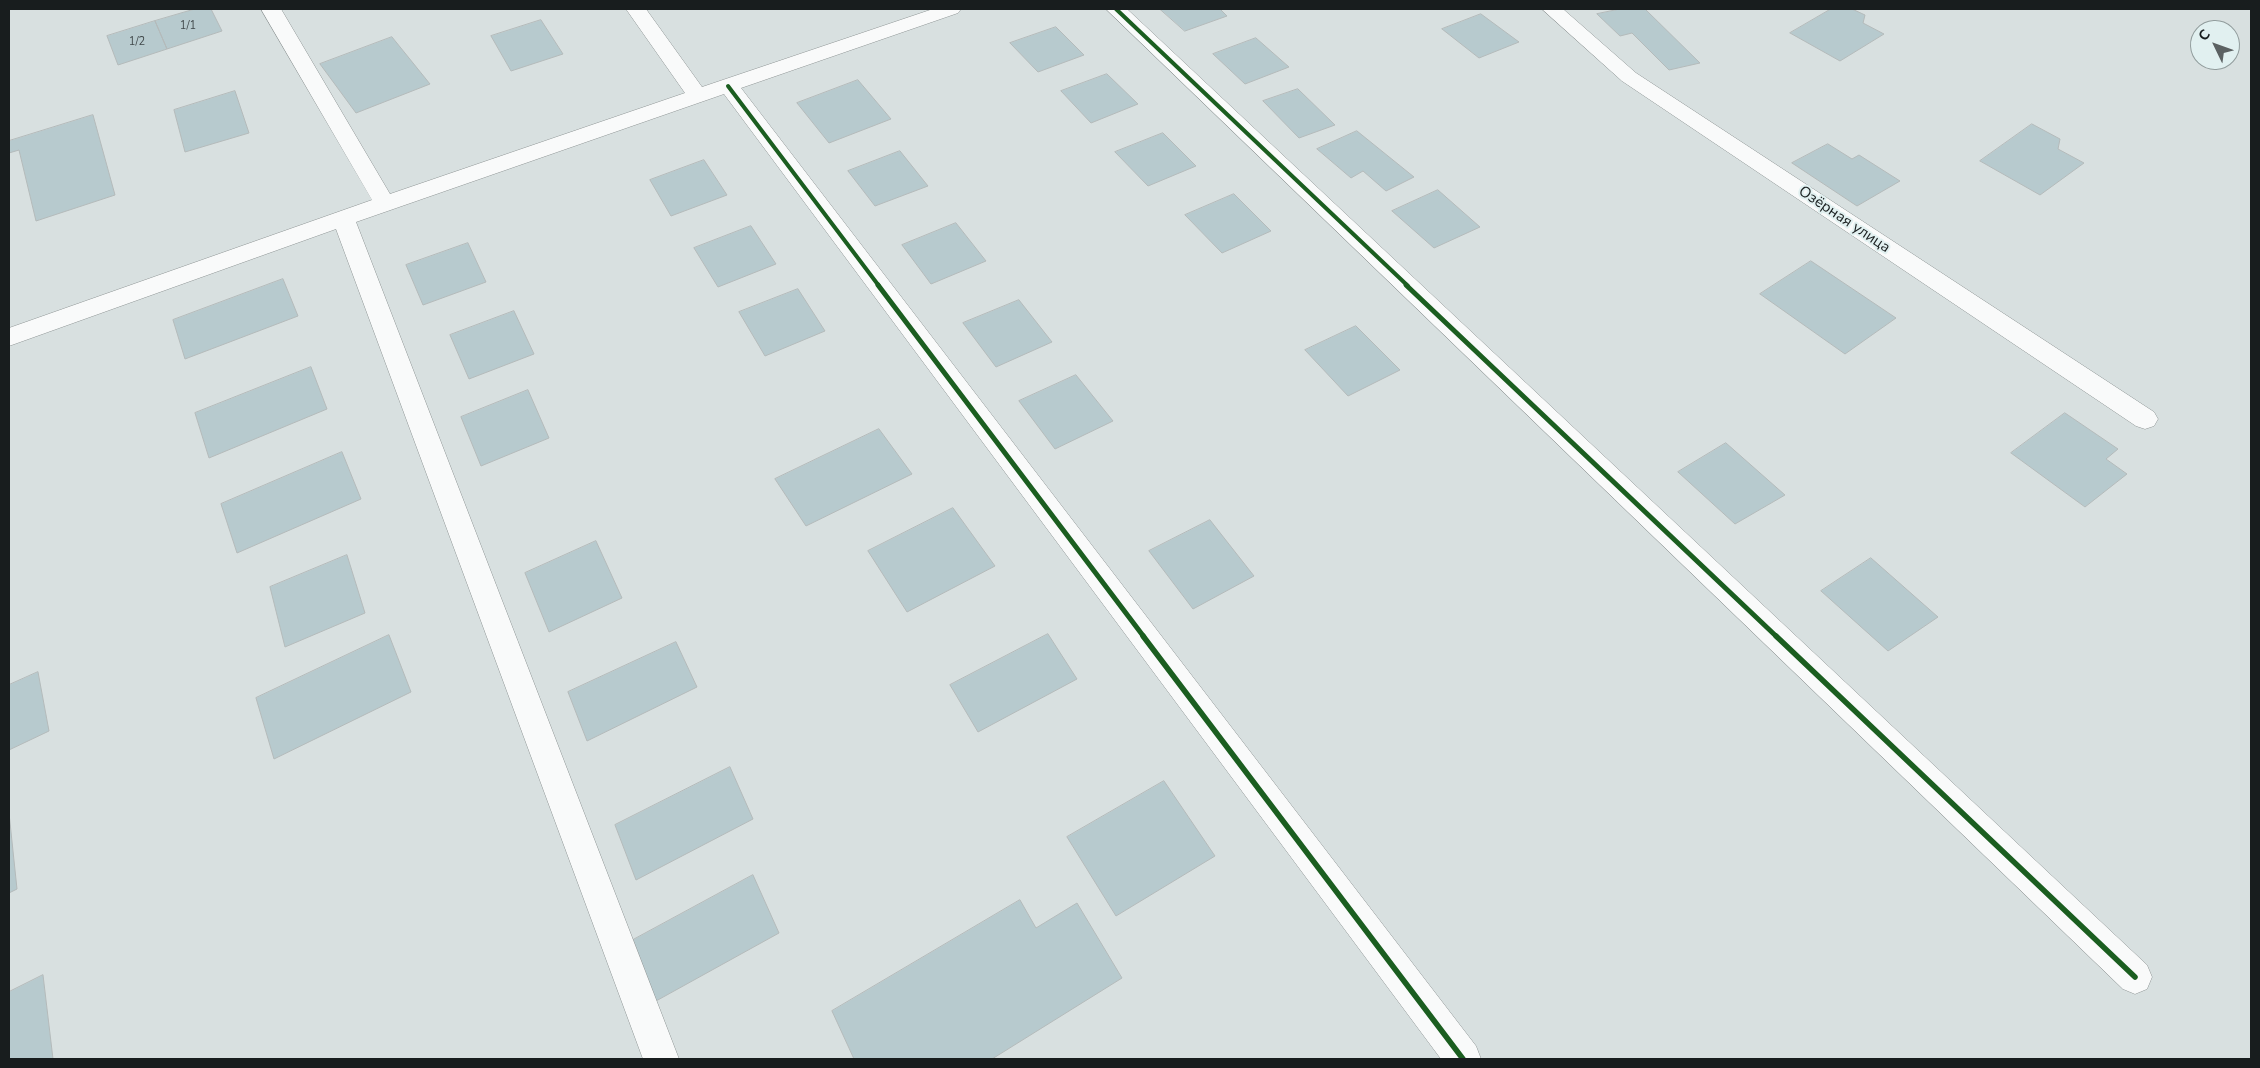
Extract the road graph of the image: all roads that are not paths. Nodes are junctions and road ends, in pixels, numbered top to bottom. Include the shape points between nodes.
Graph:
1 (271, 9) edge
2 (636, 9) edge
3 (952, 9) edge
4 (1116, 9) edge
5 (1552, 9) edge
6 (728, 86) junction
7 (698, 96) junction
8 (385, 204) junction
9 (343, 218) junction
10 (9, 337) edge
11 (2145, 419) dead end
12 (2134, 977) dead end
13 (661, 1059) edge
14 (1462, 1059) edge

1 - 8 street
2 - 7 street
3 - 6 street
4 - 12 street
5 - 11 street, Озёрная улица via 1629,77
6 - 7 street
6 - 14 street
7 - 8 street
8 - 9 street
9 - 10 street
9 - 13 street

